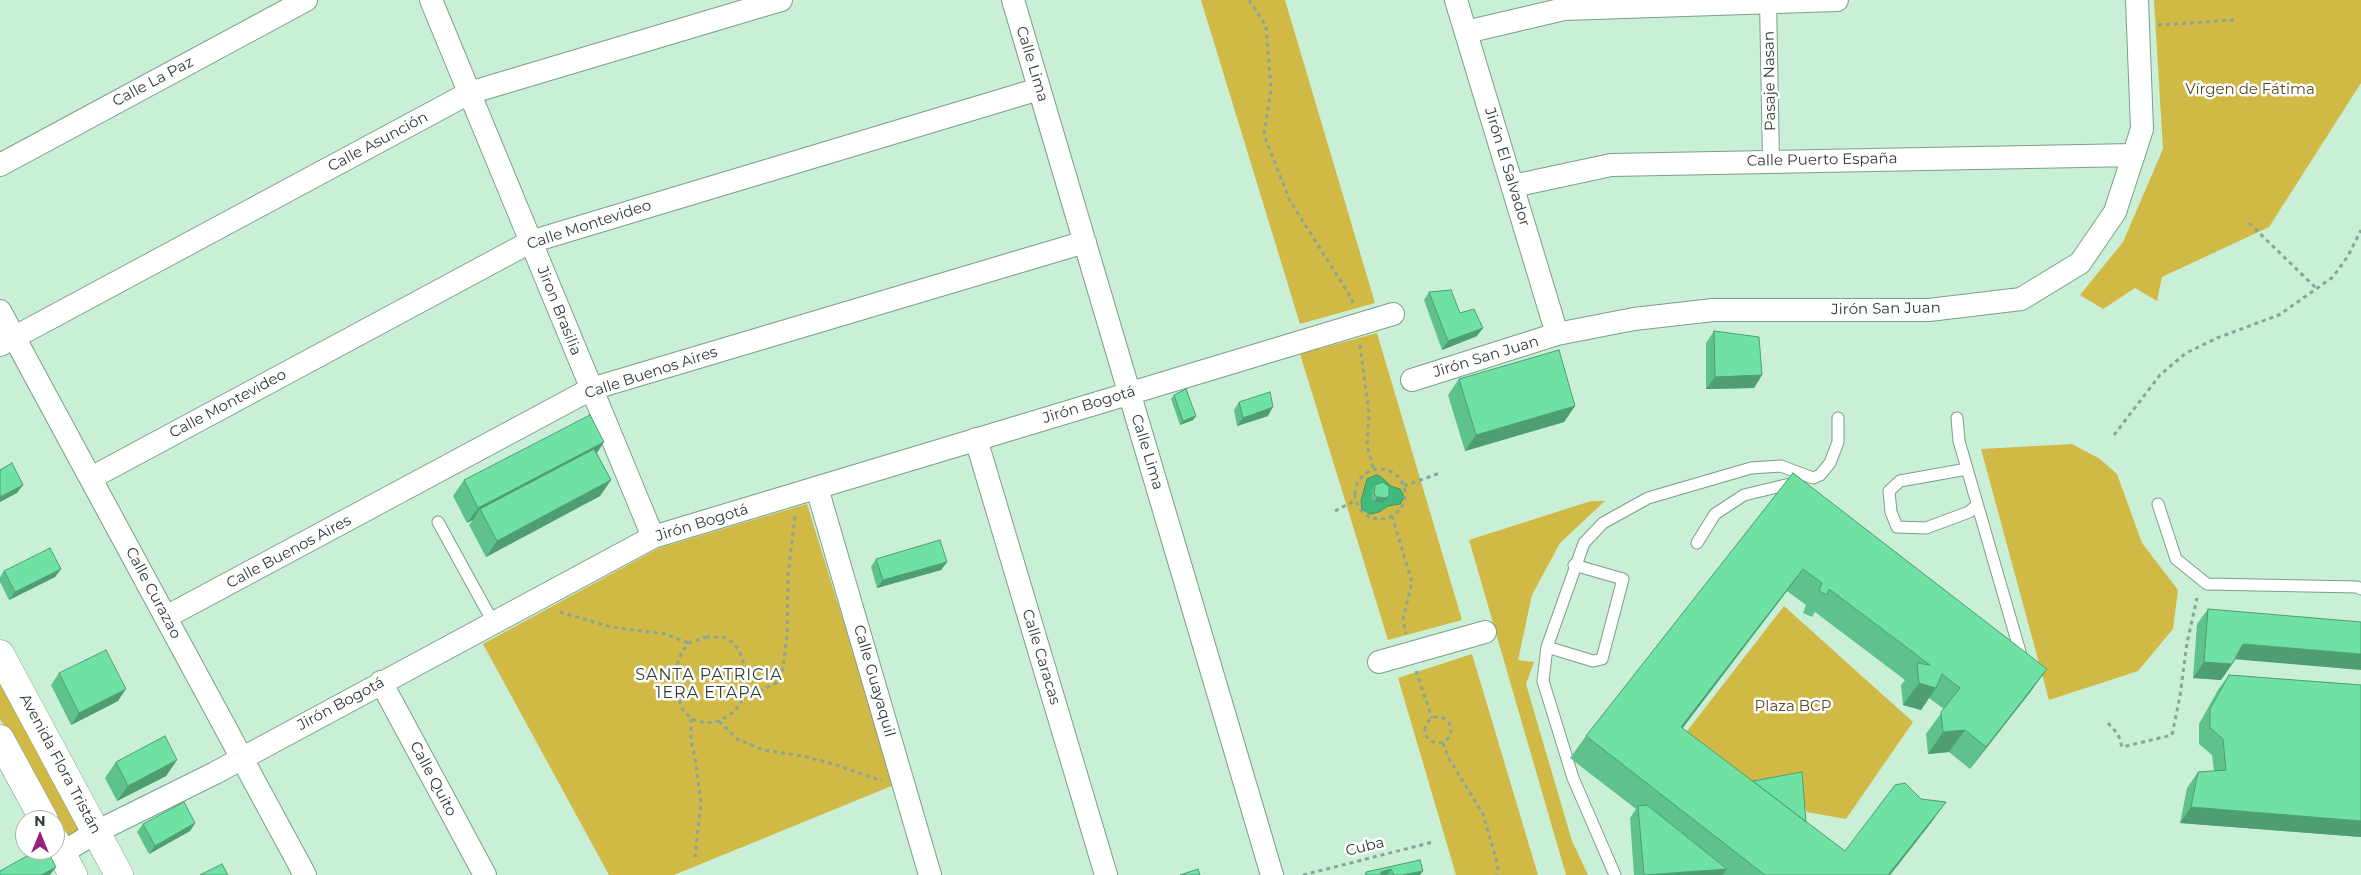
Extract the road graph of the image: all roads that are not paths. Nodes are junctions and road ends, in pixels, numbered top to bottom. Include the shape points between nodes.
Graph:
1 (306, 0) edge
2 (431, 0) edge
3 (781, 0) edge
4 (1013, 0) edge
5 (1456, 0) edge
6 (1837, 0) edge
7 (2137, 0) edge
8 (1768, 1) edge
9 (1466, 32) junction
10 (1039, 89) junction
11 (469, 94) junction
12 (2134, 155) junction
13 (1771, 161) junction
14 (0, 165) edge
15 (1513, 186) junction
16 (530, 242) junction
17 (1085, 242) junction
18 (0, 311) edge
19 (1392, 314) dead end
20 (1557, 334) junction
21 (7, 341) edge
22 (1412, 380) dead end
23 (591, 390) junction
24 (1130, 393) junction
25 (1838, 418) dead end
26 (1957, 418) dead end
27 (976, 440) junction
28 (1967, 470) junction
29 (91, 478) junction
30 (1813, 478) junction
31 (807, 490) junction
32 (2158, 504) dead end
33 (1976, 506) junction
34 (438, 522) dead end
35 (653, 537) junction
36 (1697, 543) dead end
37 (1574, 565) junction
38 (2361, 589) edge
39 (166, 617) junction
40 (493, 622) junction
41 (1485, 632) dead end
42 (1546, 647) junction
43 (0, 654) edge
44 (1379, 662) dead end
45 (2024, 665) edge
46 (381, 682) junction
47 (0, 738) edge
48 (242, 758) junction
49 (39, 810) edge
50 (96, 832) junction
51 (65, 855) edge
52 (119, 875) edge
53 (305, 875) edge
54 (485, 875) edge
55 (930, 875) edge
56 (1106, 875) edge
57 (1272, 875) edge
58 (1615, 875) edge

1 - 14 street, Calle La Paz
2 - 11 street, Jiron Brasilia
3 - 11 street, Calle Asunción
4 - 10 street, Calle Lima
5 - 9 street, Jirón El Salvador
6 - 8 street
7 - 12 street, Jirón San Juan via 2142,129
8 - 9 street via 1564,9
8 - 13 street, Pasaje Nasan
9 - 15 street, Jirón El Salvador
10 - 16 street, Calle Montevideo
10 - 17 street, Calle Lima
11 - 16 street, Jiron Brasilia
11 - 21 street, Calle Asunción
12 - 13 street, Calle Puerto España
12 - 20 street, Jirón San Juan via 2115,212 2080,263 2021,299 1928,310 1713,310 1634,319
13 - 15 street, Calle Puerto España via 1610,164
15 - 20 street, Jirón El Salvador
16 - 23 street, Jiron Brasilia
16 - 29 street, Calle Montevideo
17 - 23 street, Calle Buenos Aires
17 - 24 street, Calle Lima
18 - 21 street, Calle Curazao
19 - 24 street, Jirón Bogotá
20 - 22 street, Jirón San Juan
21 - 29 street, Calle Curazao
23 - 35 street, Jiron Brasilia
23 - 39 street, Calle Buenos Aires
24 - 27 street, Jirón Bogotá
24 - 57 street, Calle Lima
25 - 30 lane via 1838,442 1830,463
26 - 28 lane
27 - 31 street, Jirón Bogotá
27 - 56 street, Calle Caracas
28 - 33 lane
28 - 33 lane via 1900,481 1889,491 1891,512 1896,527 1926,528 1969,512
29 - 39 street, Calle Curazao
30 - 36 lane via 1744,495 1715,514
30 - 37 lane via 1781,466 1751,468 1648,498 1603,523 1584,543
31 - 35 street, Jirón Bogotá
31 - 55 street, Calle Guayaquil
32 - 38 lane via 2176,559 2207,584
33 - 45 lane
34 - 40 lane
35 - 40 street, Jirón Bogotá
37 - 42 lane
37 - 42 lane via 1623,579 1602,659 1593,661
39 - 48 street, Calle Curazao
40 - 46 street, Jirón Bogotá
41 - 44 street
42 - 58 lane via 1543,681 1572,778
43 - 50 main road, Avenida Flora Tristán
46 - 48 street, Jirón Bogotá
46 - 54 street, Calle Quito
47 - 49 main road
48 - 50 street, Jirón Bogotá
48 - 53 street, Calle Curazao
50 - 51 street, Jirón Bogotá
50 - 52 main road, Avenida Flora Tristán

